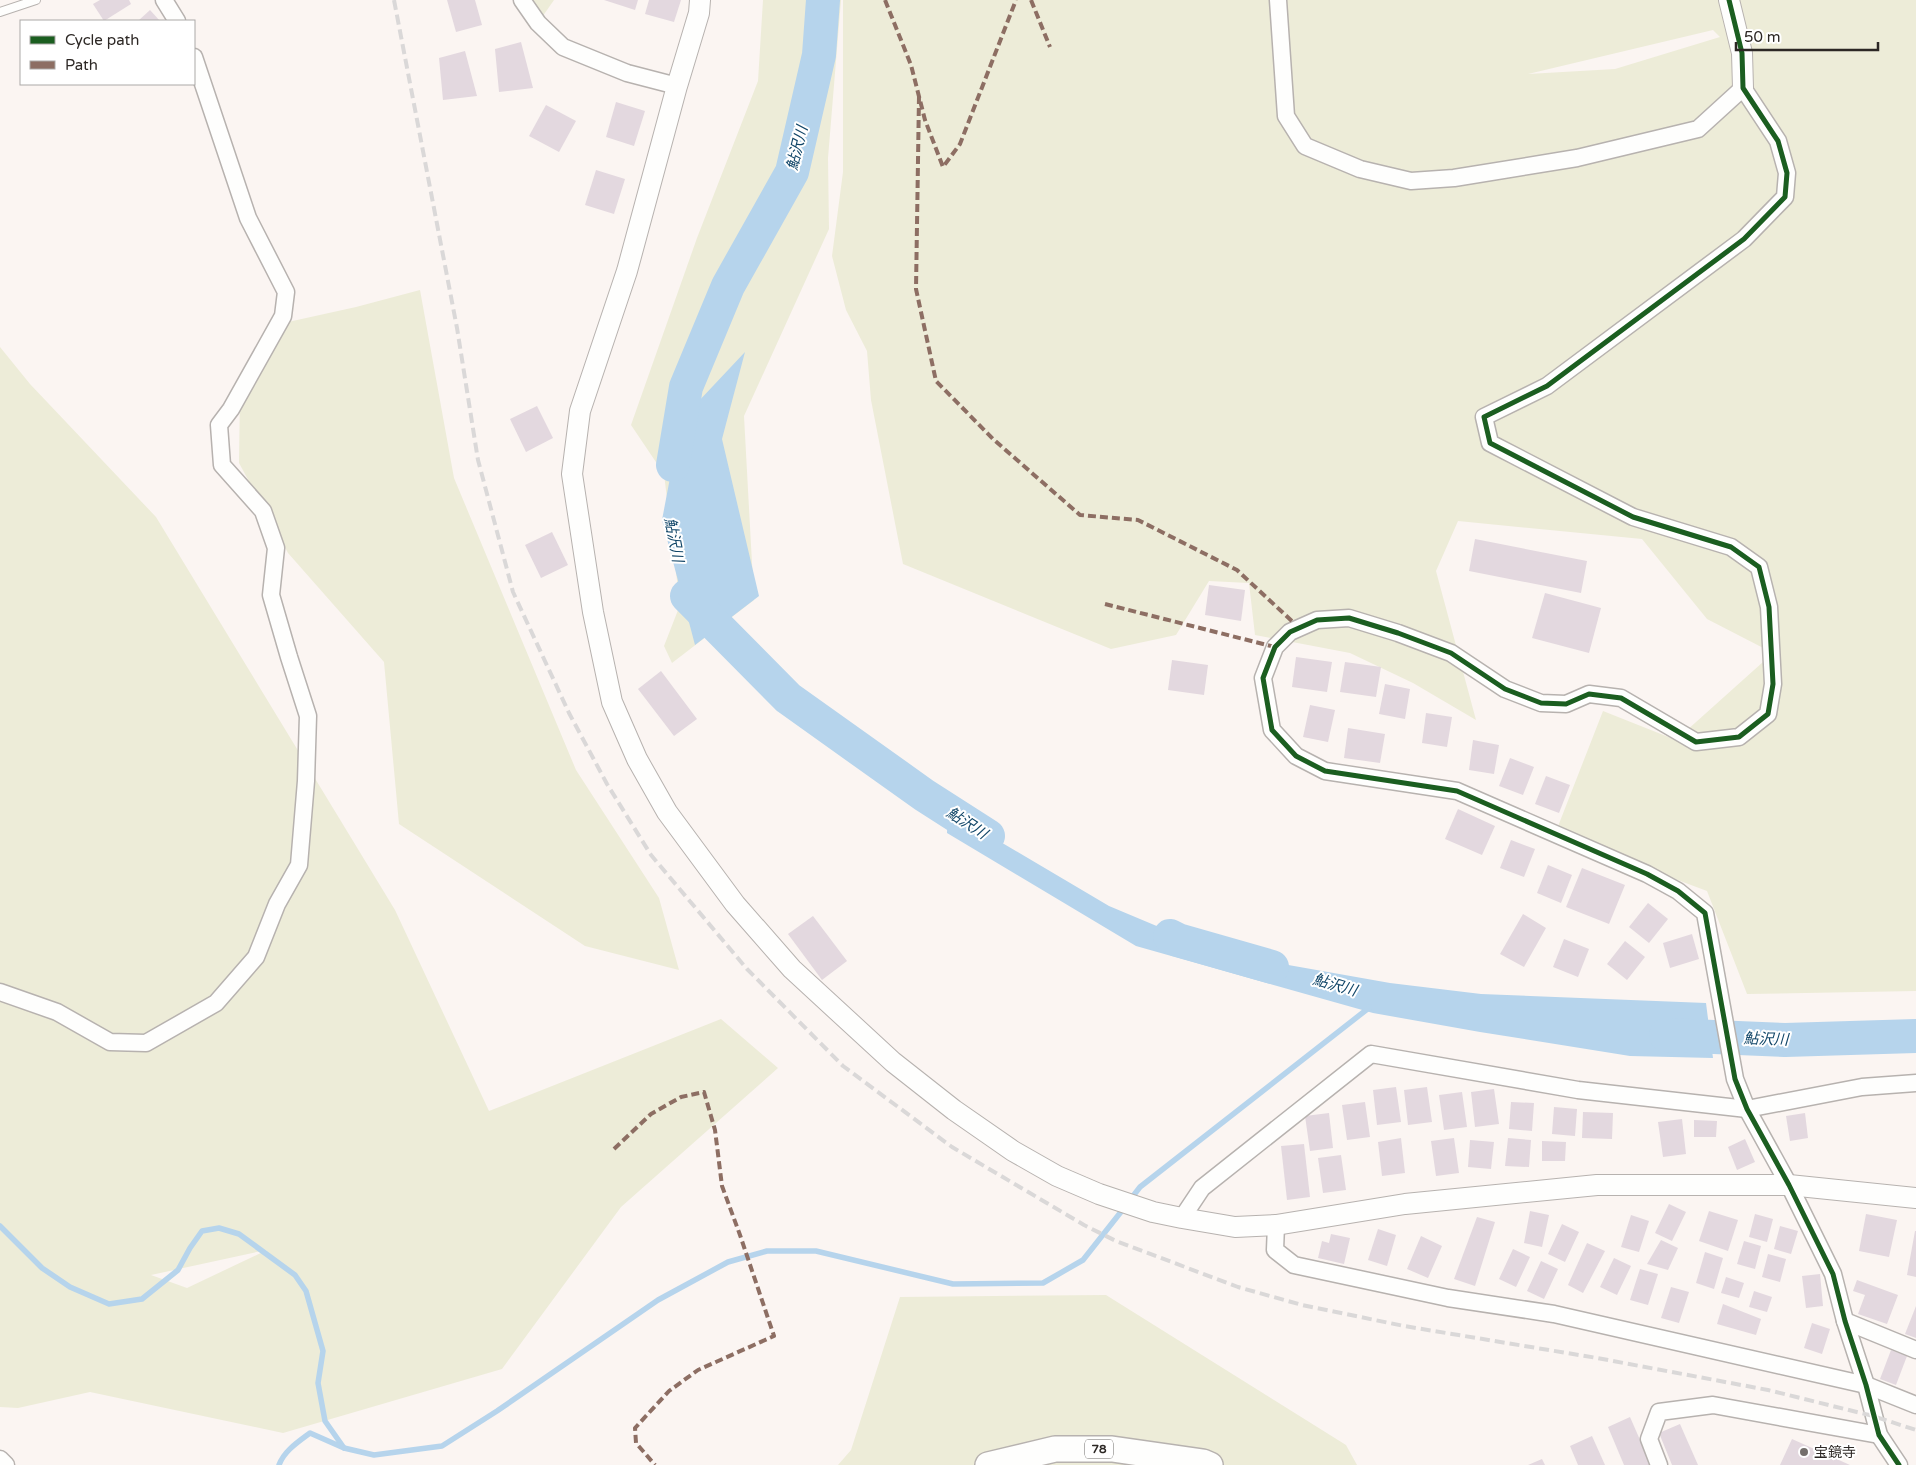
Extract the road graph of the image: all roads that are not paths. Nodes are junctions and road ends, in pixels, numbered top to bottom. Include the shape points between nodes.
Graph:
1 (36, 0) edge
2 (164, 0) edge
3 (522, 0) edge
4 (700, 0) edge
5 (1278, 0) edge
6 (1730, 0) edge
7 (0, 12) edge
8 (176, 20) edge
9 (195, 60) edge
10 (677, 86) junction
11 (1743, 88) junction
12 (0, 992) edge
13 (1916, 1083) edge
14 (1747, 1109) junction
15 (1789, 1185) junction
16 (1916, 1198) edge
17 (1182, 1218) junction
18 (1276, 1225) junction
19 (1845, 1322) junction
20 (1916, 1350) edge
21 (1866, 1385) junction
22 (1916, 1404) edge
23 (1879, 1435) junction
24 (0, 1459) edge
25 (6, 1465) edge
26 (988, 1465) edge
27 (1210, 1465) edge
28 (1659, 1465) edge
29 (1899, 1465) edge

1 - 7 lane
2 - 8 street
3 - 10 street via 538,23 562,47 627,73
4 - 10 street
5 - 11 street via 1286,116 1305,146 1360,169 1411,181 1454,178 1577,158 1698,129
6 - 11 street via 1742,53
9 - 12 street via 248,218 286,292 283,316 220,425 222,465 263,511 276,548 270,594 308,716 299,865 277,904 256,957 216,1004 146,1043 110,1042 57,1012
10 - 17 street via 627,271 580,411 572,474 593,612 612,702 637,759 666,812 736,904 792,969 893,1062 954,1110 1013,1151 1057,1176 1099,1194
11 - 14 street via 1778,141 1787,173 1785,197 1744,238 1548,386 1484,417 1490,443 1633,517 1731,547 1759,567 1769,607 1772,684 1768,714 1739,737 1696,742 1621,698 1589,694 1566,704 1541,704 1505,689 1451,653 1349,618 1317,620 1290,632 1275,646 1263,678 1272,730 1296,756 1325,771 1457,791 1647,874 1678,891 1705,913 1735,1079
13 - 14 street via 1862,1087
14 - 15 street
14 - 17 street via 1578,1090 1371,1054 1202,1188
15 - 16 street
15 - 18 street via 1597,1185 1405,1204
15 - 19 street via 1833,1274
17 - 18 street via 1235,1227
18 - 21 street via 1275,1250 1294,1265 1448,1298 1554,1314
19 - 20 street
19 - 21 street
21 - 22 street
21 - 23 street
23 - 28 street via 1713,1405 1659,1412 1648,1439
23 - 29 street
24 - 25 street
26 - 27 main road, 78 via 1055,1449 1102,1449 1140,1452

